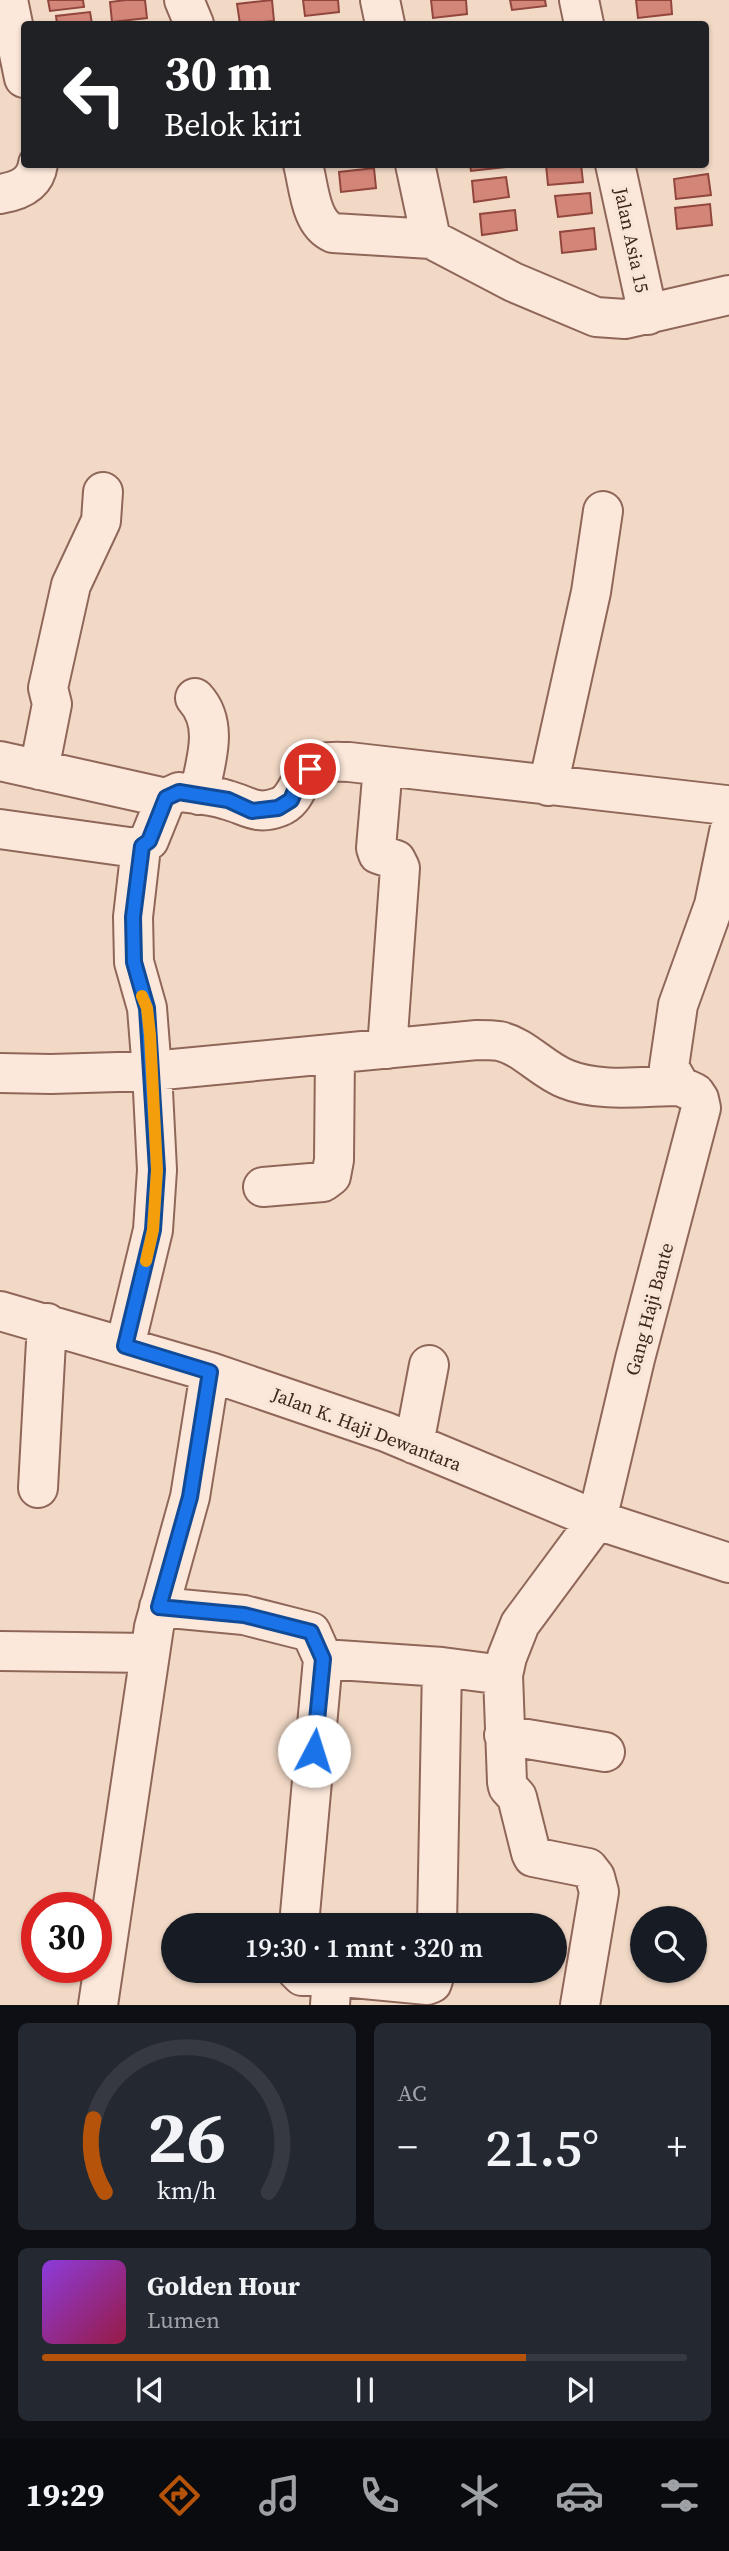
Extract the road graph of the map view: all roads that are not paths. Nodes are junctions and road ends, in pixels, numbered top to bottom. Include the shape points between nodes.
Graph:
1 (8, 0) edge
2 (184, 0) edge
3 (380, 0) edge
4 (579, 0) edge
5 (193, 21) edge
6 (385, 21) edge
7 (583, 21) edge
8 (21, 63) edge
9 (304, 168) edge
10 (416, 168) edge
11 (616, 168) edge
12 (37, 169) edge
13 (0, 194) edge
14 (431, 239) junction
15 (729, 295) edge
16 (648, 314) junction
17 (103, 492) dead end
18 (603, 511) dead end
19 (195, 698) dead end
20 (0, 761) edge
21 (383, 766) junction
22 (39, 770) junction
23 (548, 786) junction
24 (183, 796) junction
25 (729, 808) edge
26 (0, 829) edge
27 (729, 832) edge
28 (142, 846) junction
29 (387, 1049) junction
30 (335, 1054) junction
31 (152, 1071) junction
32 (0, 1073) edge
33 (690, 1093) junction
34 (262, 1188) dead end
35 (0, 1311) edge
36 (47, 1323) junction
37 (125, 1346) junction
38 (429, 1365) dead end
39 (210, 1372) junction
40 (414, 1444) junction
41 (38, 1488) dead end
42 (597, 1520) junction
43 (729, 1563) edge
44 (159, 1607) junction
45 (0, 1651) edge
46 (150, 1653) junction
47 (323, 1659) junction
48 (442, 1667) junction
49 (503, 1675) junction
50 (504, 1735) junction
51 (605, 1752) dead end
52 (300, 1913) edge
53 (437, 1913) edge
54 (432, 1983) edge
55 (319, 1984) edge
56 (97, 2005) edge
57 (580, 2005) edge

1 - 8 street
2 - 5 street
3 - 6 street
4 - 7 street
9 - 14 street via 317,220 324,229
10 - 14 street
11 - 16 street, Jalan Asia 15
12 - 13 street via 21,190
14 - 16 street via 513,282 596,317 625,319
15 - 16 street
17 - 22 street via 102,521 71,585 65,611 48,688 52,704
18 - 23 street via 591,592
19 - 24 street via 203,706 209,729
20 - 22 street
21 - 23 street
21 - 24 street via 323,763 310,769 291,800 278,808 252,811 228,800
21 - 29 street via 377,854 396,860 400,868
22 - 24 street
23 - 25 street
24 - 28 street
26 - 28 street
27 - 33 street via 714,905 678,1005 669,1067
28 - 31 street via 133,917 134,962 147,1008
29 - 30 street
29 - 33 street via 499,1041 580,1084
30 - 31 street
30 - 34 street via 331,1176 323,1182
31 - 32 street
31 - 37 street via 157,1170 153,1230
33 - 42 street, Gang Haji Bante via 701,1108
35 - 36 street, Jalan K. Haji Dewantara
36 - 37 street, Jalan K. Haji Dewantara
36 - 41 street
37 - 39 street, Jalan K. Haji Dewantara
38 - 40 street
39 - 40 street, Jalan K. Haji Dewantara
39 - 44 street via 190,1497
40 - 42 street, Jalan K. Haji Dewantara
42 - 43 street, Jalan K. Haji Dewantara
42 - 49 street via 520,1624
44 - 46 street
44 - 47 street via 244,1615 311,1632
45 - 46 street
46 - 56 street
47 - 48 street
47 - 52 street
48 - 49 street
48 - 53 street
49 - 50 street
50 - 51 street
50 - 57 street via 506,1782 517,1797 530,1853 588,1868 596,1877 599,1892
54 - 55 street

